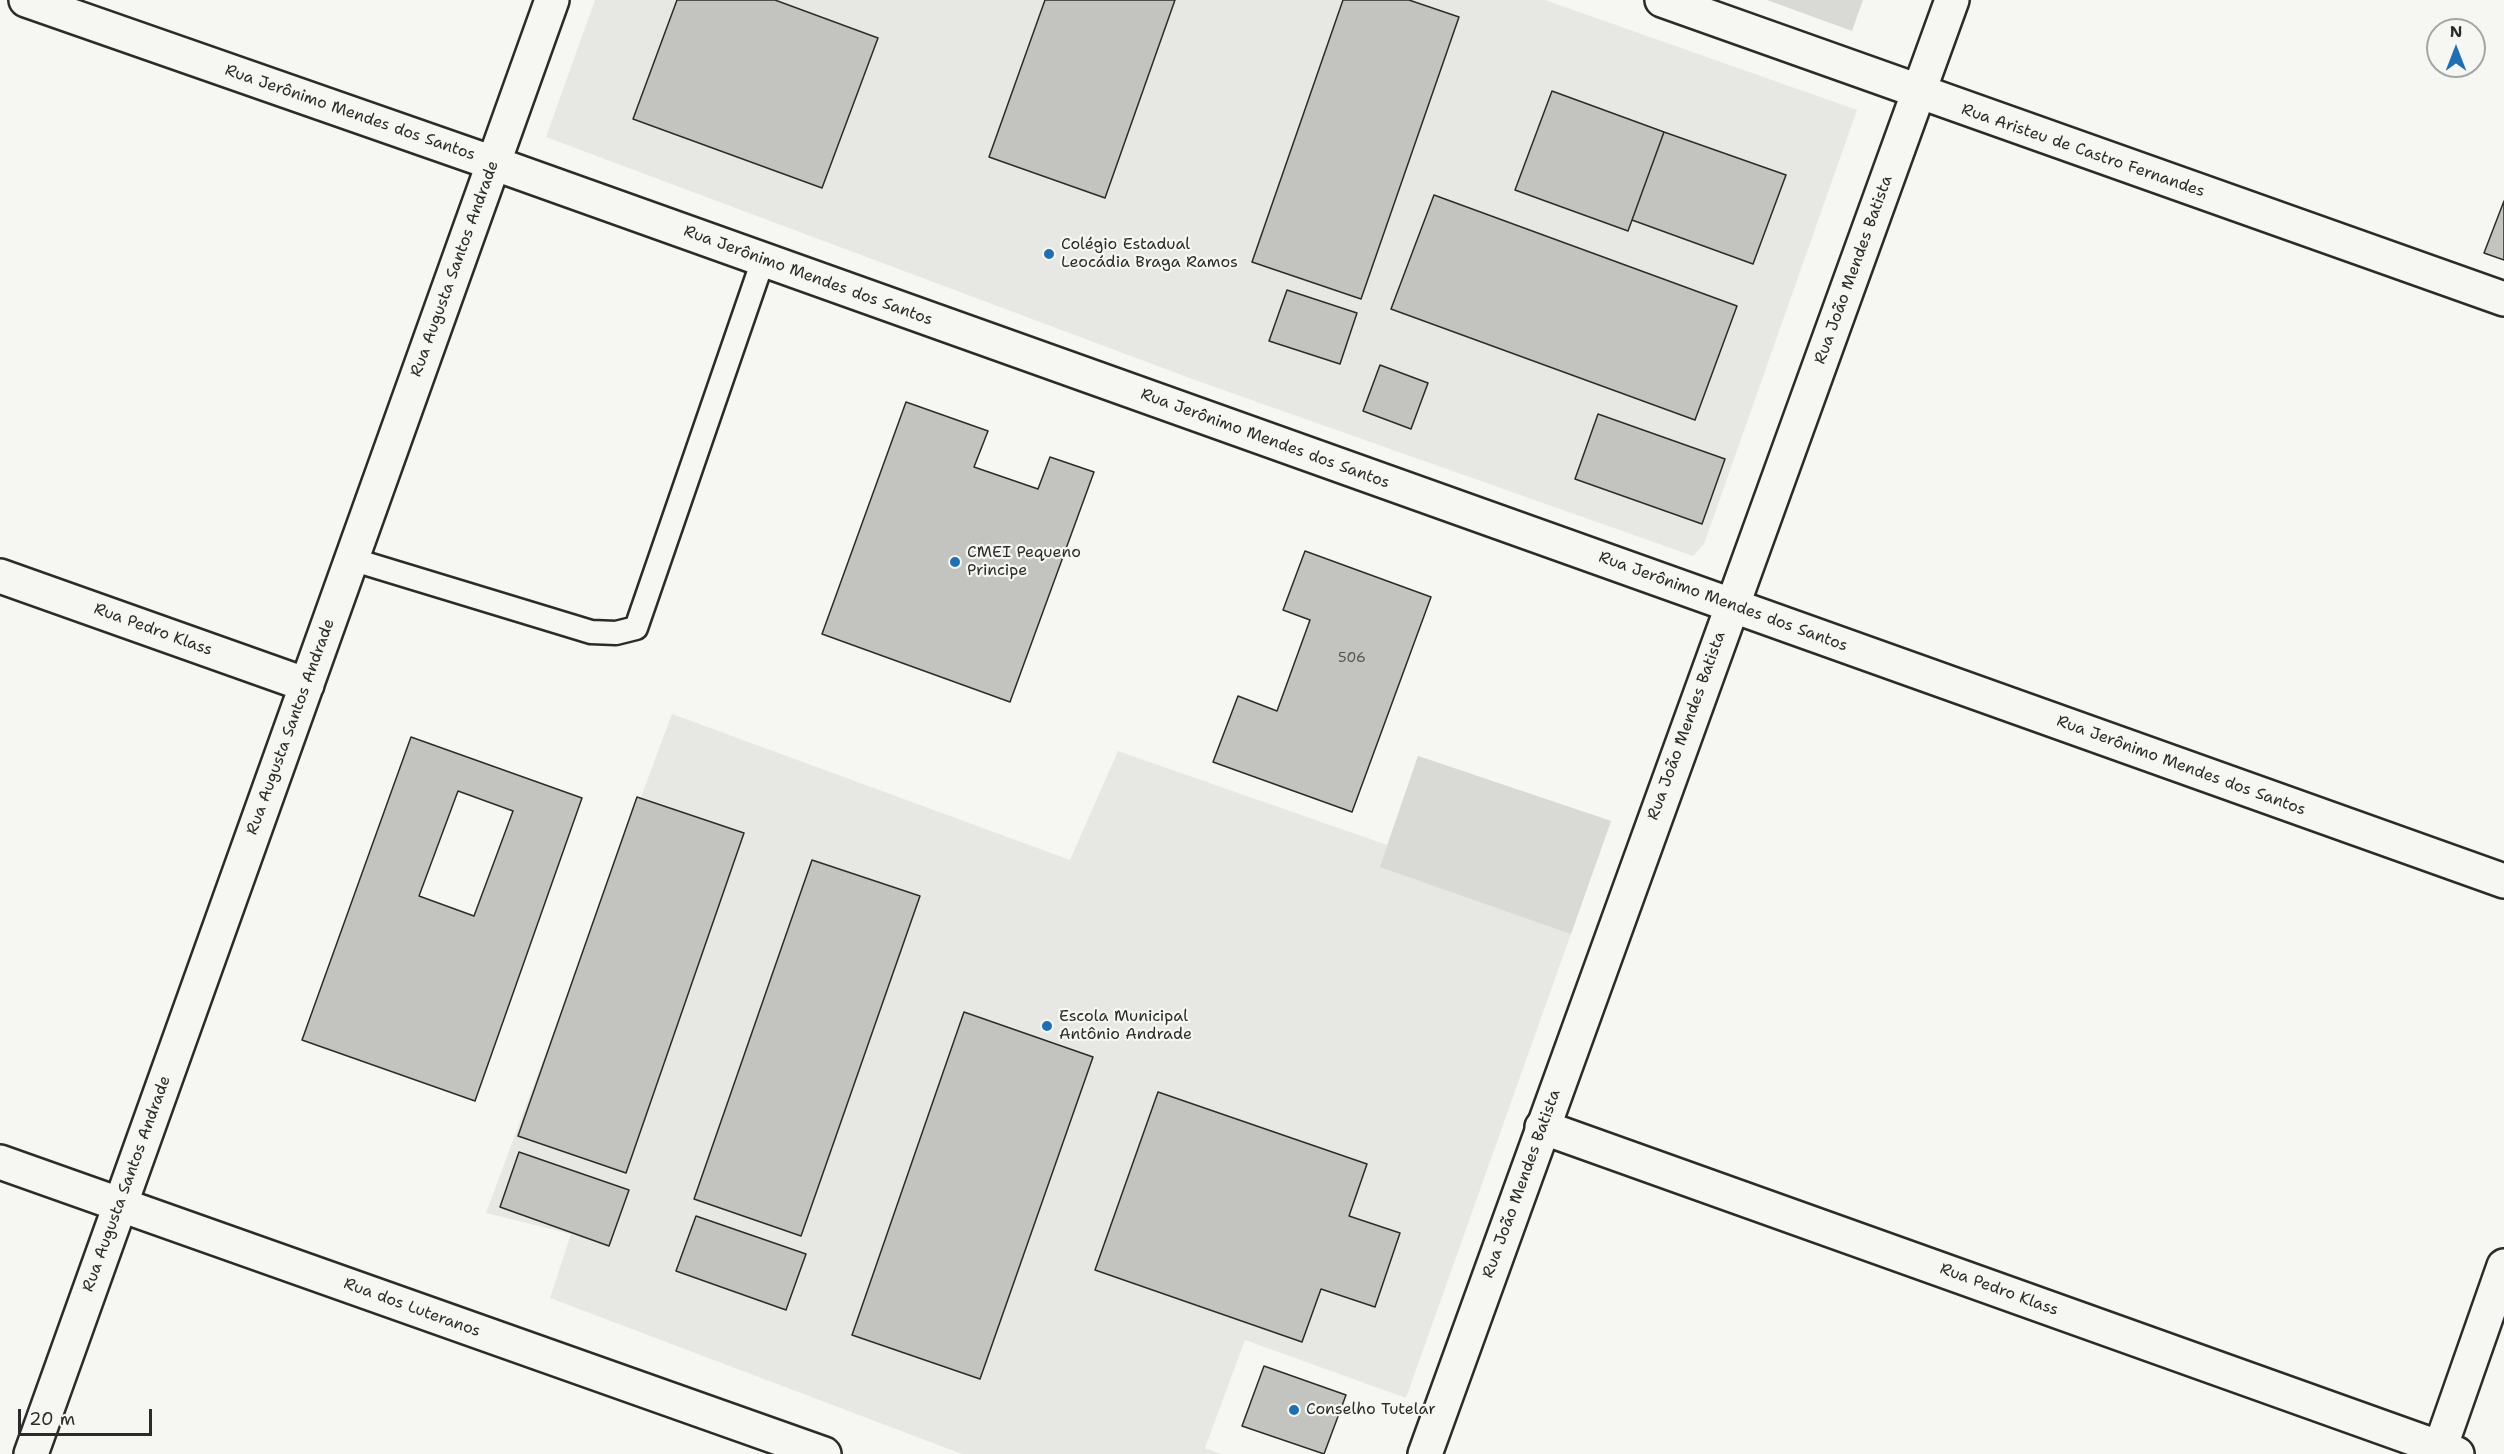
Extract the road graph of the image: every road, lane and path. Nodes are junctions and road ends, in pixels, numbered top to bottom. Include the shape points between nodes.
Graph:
1 (26, 0) edge
2 (552, 0) edge
3 (1662, 0) edge
4 (1952, 0) edge
5 (1919, 93) junction
6 (494, 163) junction
7 (763, 260) junction
8 (2504, 299) edge
9 (351, 559) junction
10 (0, 576) edge
11 (1731, 604) junction
12 (307, 685) junction
13 (2504, 881) edge
14 (1542, 1126) junction
15 (0, 1162) edge
16 (120, 1204) junction
17 (2504, 1266) edge
18 (2445, 1452) edge
19 (31, 1454) edge
20 (824, 1454) edge
21 (1425, 1454) edge

1 - 6 street, Rua Jerônimo Mendes dos Santos
2 - 6 street, Rua Augusta Santos Andrade
3 - 5 street, Rua Aristeu de Castro Fernandes
4 - 5 street, Rua João Mendes Batista
5 - 8 street, Rua Aristeu de Castro Fernandes
5 - 11 street, Rua João Mendes Batista
6 - 7 street, Rua Jerônimo Mendes dos Santos
6 - 9 street, Rua Augusta Santos Andrade
7 - 9 lane via 636,628 616,633 591,632
7 - 11 street, Rua Jerônimo Mendes dos Santos
9 - 12 street, Rua Augusta Santos Andrade
10 - 12 street, Rua Pedro Klass
11 - 13 street, Rua Jerônimo Mendes dos Santos
11 - 14 street, Rua João Mendes Batista
12 - 16 street, Rua Augusta Santos Andrade
14 - 18 street, Rua Pedro Klass
14 - 21 street, Rua João Mendes Batista
15 - 16 street, Rua dos Luteranos
16 - 19 street, Rua Augusta Santos Andrade
16 - 20 street, Rua dos Luteranos
17 - 18 street

